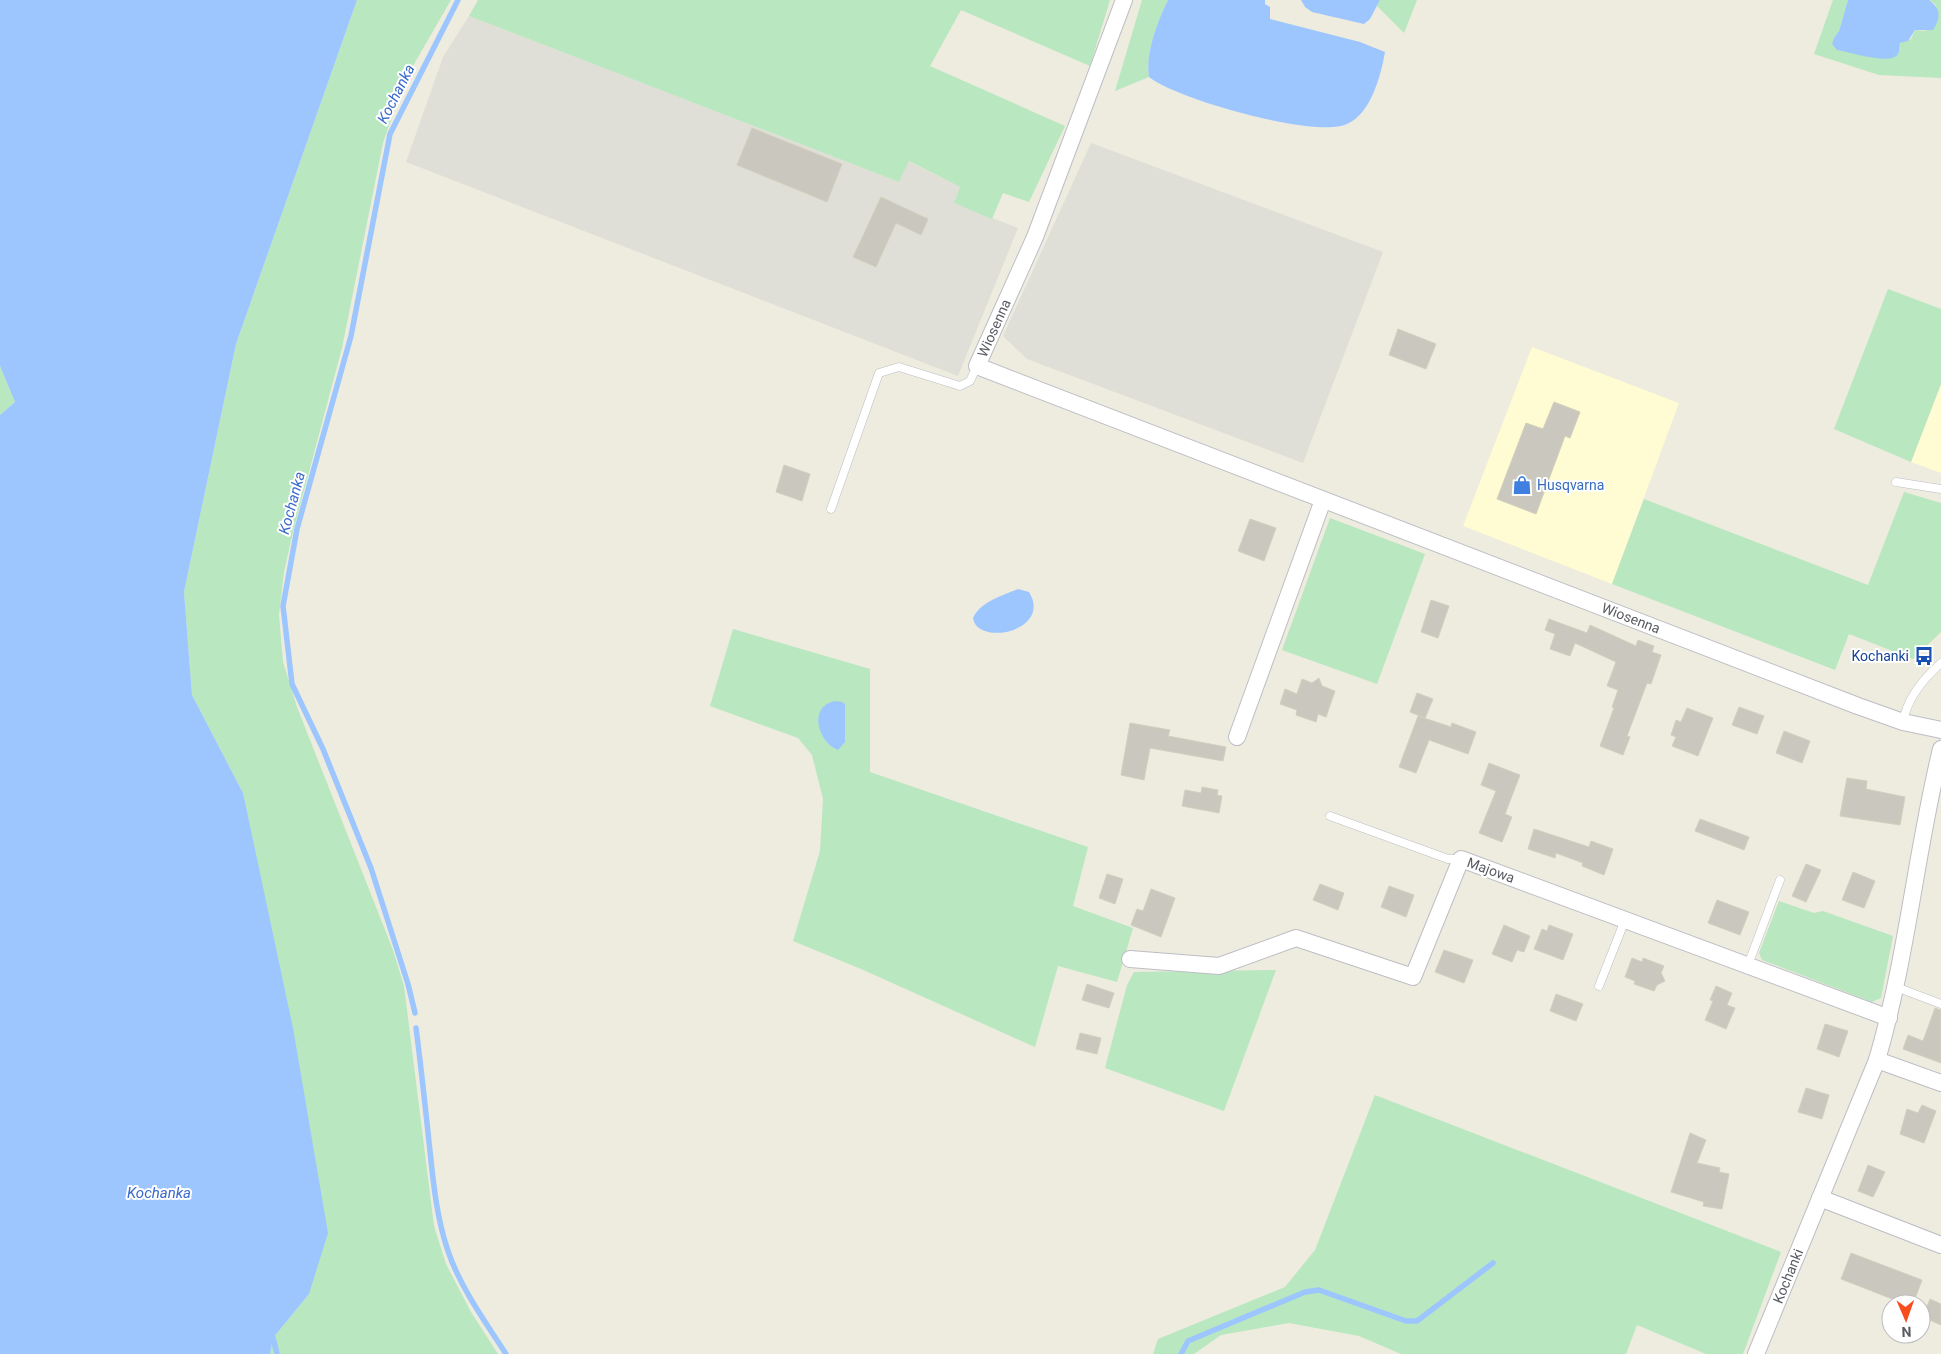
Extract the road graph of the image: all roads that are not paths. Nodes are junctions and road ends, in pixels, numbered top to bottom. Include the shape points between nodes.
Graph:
1 (1124, 0) edge
2 (977, 366) junction
3 (1896, 482) dead end
4 (1941, 489) edge
5 (1323, 500) junction
6 (831, 509) dead end
7 (1941, 663) edge
8 (1902, 722) junction
9 (1941, 730) edge
10 (1237, 737) dead end
11 (1941, 749) edge
12 (1939, 766) edge
13 (1330, 816) dead end
14 (1461, 858) junction
15 (1780, 880) dead end
16 (1625, 920) junction
17 (1130, 959) dead end
18 (1748, 965) junction
19 (1599, 986) dead end
20 (1896, 987) junction
21 (1941, 1004) edge
22 (1889, 1018) junction
23 (1877, 1060) junction
24 (1941, 1083) edge
25 (1820, 1198) junction
26 (1941, 1245) edge
27 (1756, 1354) edge

1 - 2 street, Wiosenna via 1035,236
2 - 5 street, Wiosenna
2 - 6 lane via 970,381 960,386 899,367 879,373
3 - 4 lane
5 - 8 street, Wiosenna
5 - 10 street
7 - 8 lane via 1911,696
8 - 9 street, Wiosenna
11 - 12 street, Kochanki
12 - 20 street, Kochanki via 1927,808
13 - 14 lane via 1448,859
14 - 16 street, Majowa
14 - 17 street, Majowa via 1413,978 1296,938 1219,966
15 - 18 lane
16 - 18 street, Majowa
16 - 19 lane
18 - 22 street, Majowa
20 - 21 lane
20 - 22 street, Kochanki
22 - 23 street, Kochanki
23 - 24 street
23 - 25 street, Kochanki
25 - 26 street
25 - 27 street, Kochanki

